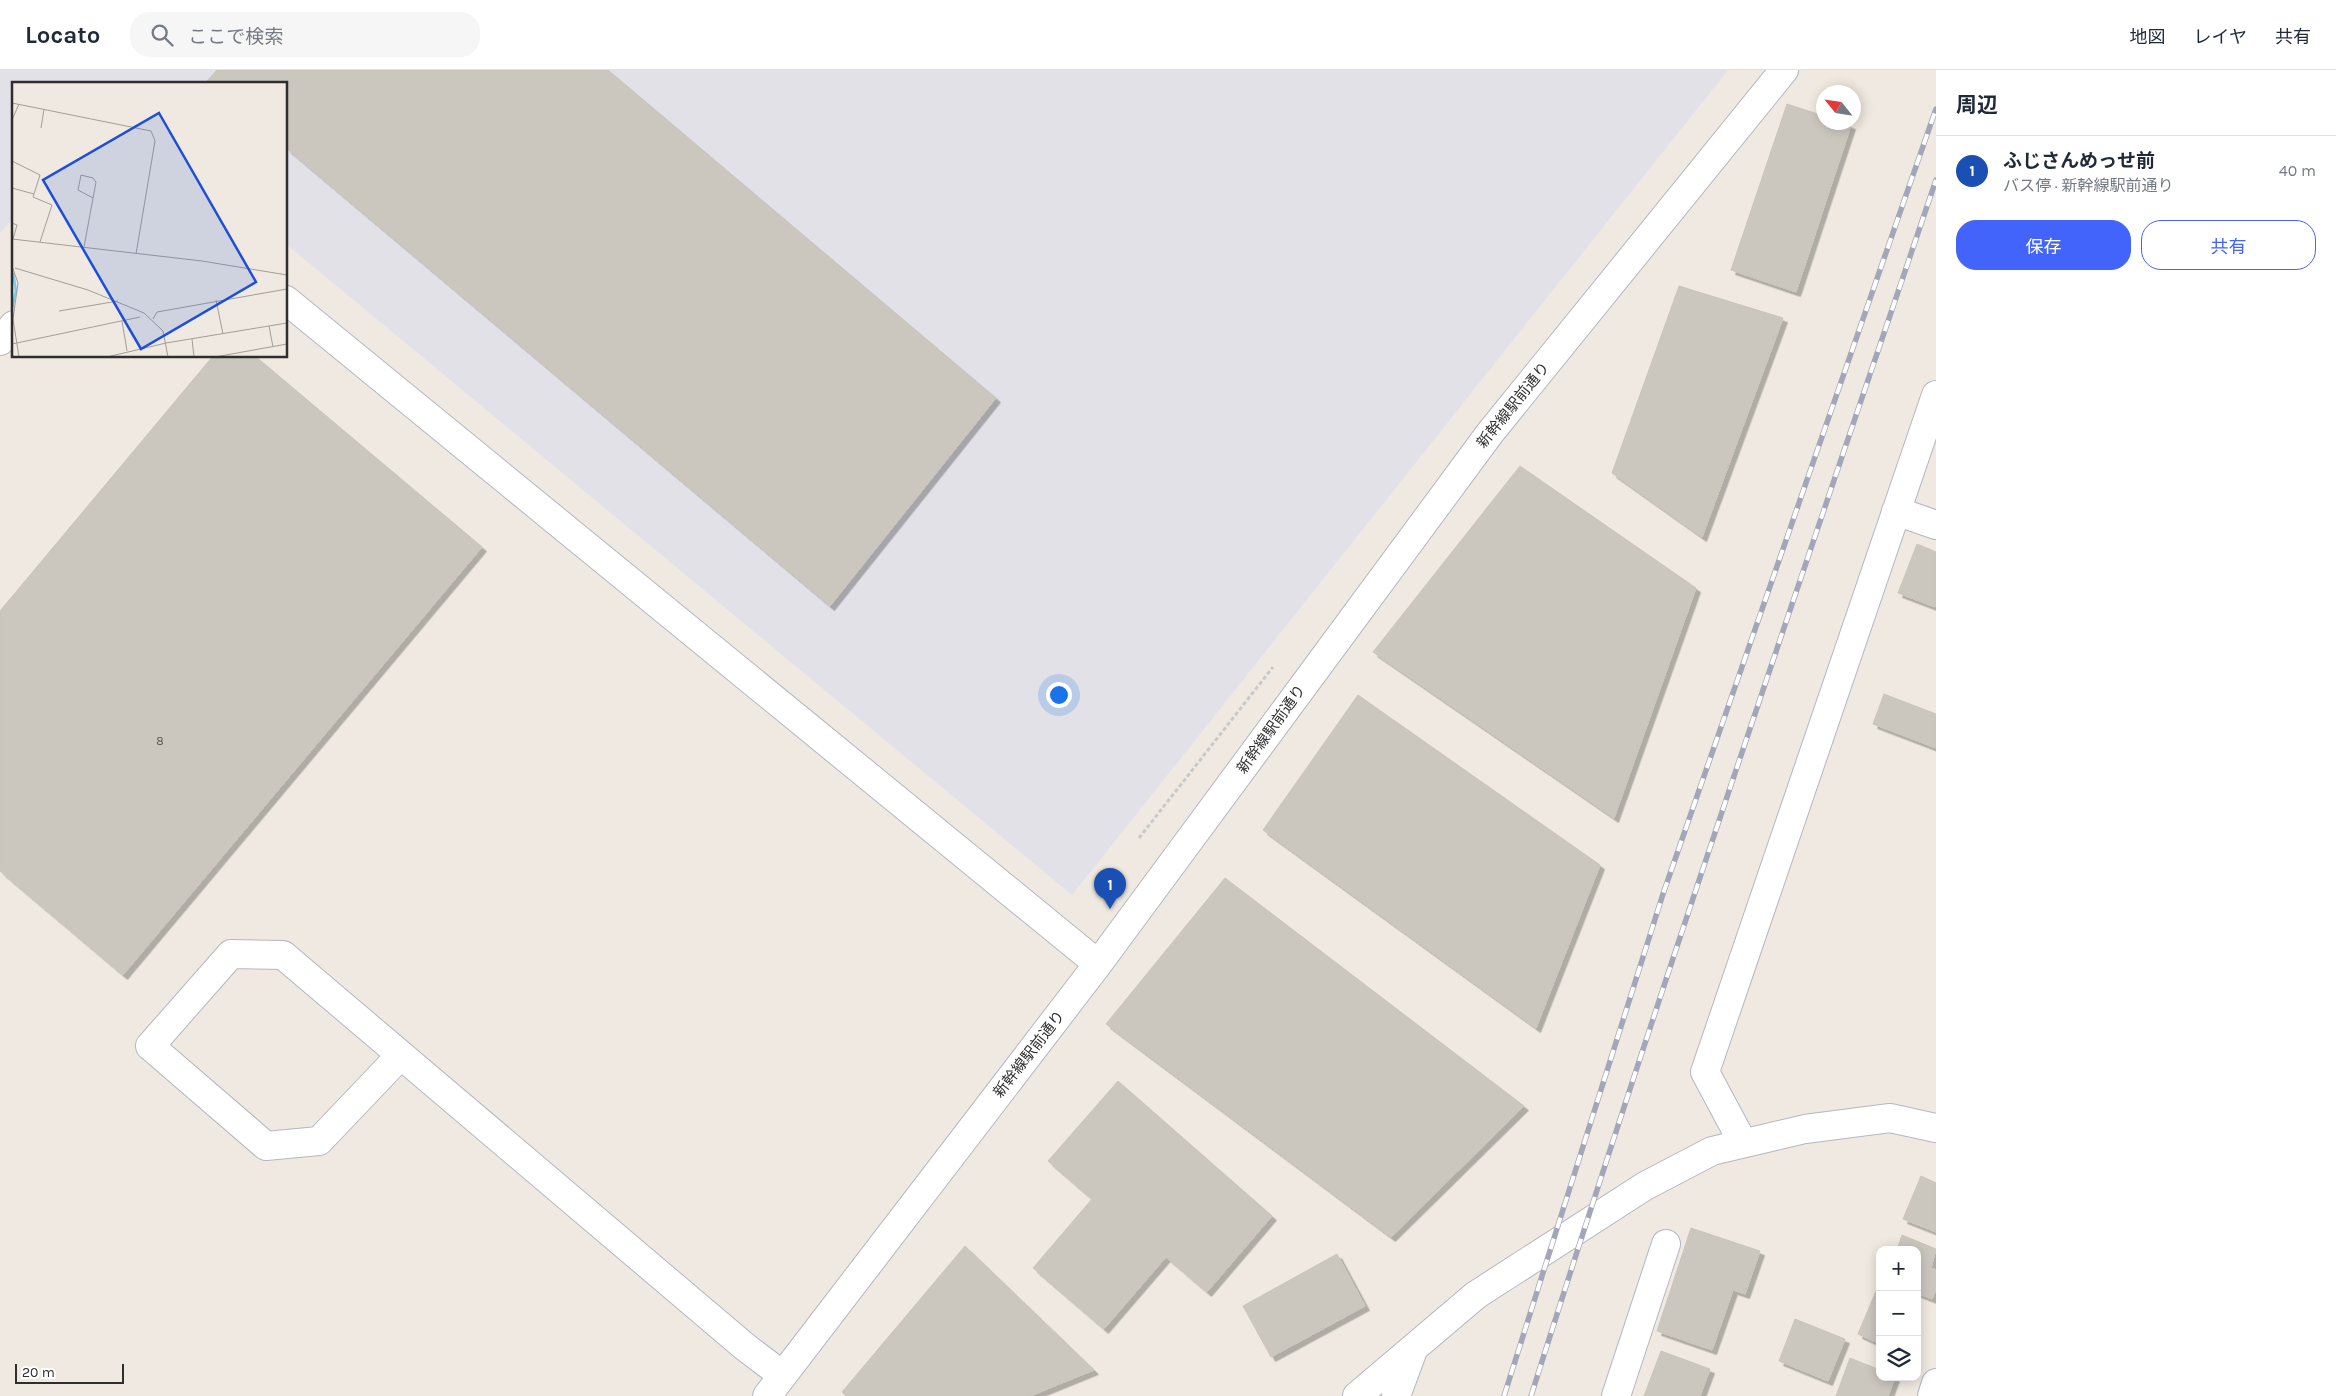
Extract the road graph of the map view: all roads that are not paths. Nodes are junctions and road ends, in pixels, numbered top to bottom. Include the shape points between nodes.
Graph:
1 (1784, 70) edge
2 (288, 302) edge
3 (12, 327) edge
4 (0, 341) edge
5 (1936, 395) edge
6 (1896, 511) junction
7 (1936, 525) edge
8 (1098, 964) junction
9 (400, 1056) junction
10 (1936, 1128) edge
11 (1743, 1143) junction
12 (1666, 1244) dead end
13 (1413, 1349) junction
14 (1936, 1383) edge
15 (774, 1386) edge
16 (1357, 1396) edge
17 (1396, 1396) edge
18 (1616, 1396) edge
19 (1932, 1396) edge

1 - 8 street, 新幹線駅前通り via 1490,433
2 - 8 street
3 - 4 street
5 - 6 street
6 - 7 street
6 - 11 street via 1705,1072
8 - 15 street, 新幹線駅前通り
9 - 9 street via 283,955 231,954 150,1046 266,1146 318,1140
9 - 15 street via 736,1339
10 - 11 street via 1890,1118 1805,1129
11 - 13 street via 1712,1151 1645,1186 1476,1295
12 - 18 street
13 - 16 street
13 - 17 street
14 - 19 street

